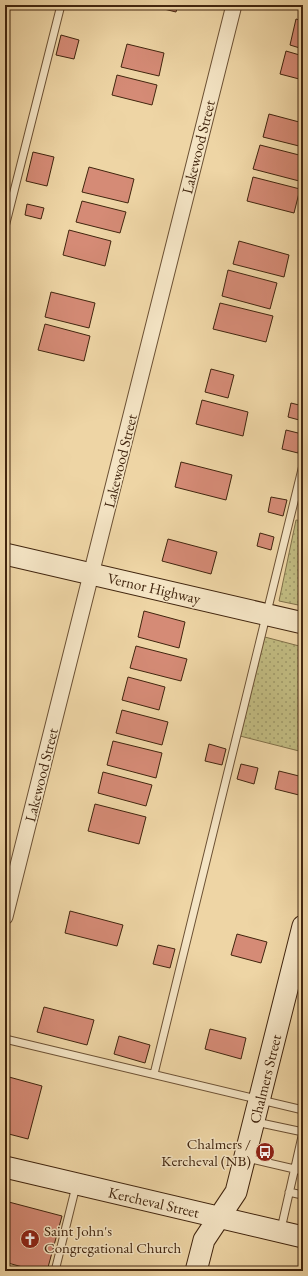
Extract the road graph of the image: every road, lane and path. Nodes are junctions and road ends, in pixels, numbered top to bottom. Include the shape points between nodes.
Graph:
1 (61, 5) edge
2 (234, 5) edge
3 (5, 227) edge
4 (303, 465) edge
5 (5, 554) edge
6 (92, 574) junction
7 (266, 615) junction
8 (303, 623) edge
9 (5, 917) edge
10 (303, 926) edge
11 (5, 1039) edge
12 (154, 1074) junction
13 (259, 1100) junction
14 (303, 1110) edge
15 (254, 1121) junction
16 (303, 1132) edge
17 (245, 1158) junction
18 (5, 1167) edge
19 (295, 1169) junction
20 (303, 1171) edge
21 (77, 1184) junction
22 (290, 1192) junction
23 (302, 1195) dead end
24 (220, 1217) junction
25 (280, 1231) junction
26 (303, 1237) edge
27 (55, 1271) edge
28 (196, 1271) edge

1 - 3 lane
2 - 6 street, Lakewood Street
4 - 7 lane
5 - 6 street, Vernor Highway
6 - 7 street, Vernor Highway
6 - 9 street, Lakewood Street
7 - 8 street, Vernor Highway
7 - 12 lane
10 - 13 street, Chalmers Street
11 - 12 lane
12 - 13 lane
13 - 14 lane
13 - 15 street, Chalmers Street
15 - 16 lane
15 - 17 street, Chalmers Street
16 - 19 lane
17 - 19 lane
17 - 24 street, Chalmers Street via 236,1192
18 - 21 street, Kercheval Street
19 - 20 lane
19 - 22 lane
21 - 24 street, Kercheval Street
21 - 27 lane
22 - 23 lane
22 - 25 lane
24 - 25 street, Kercheval Street
24 - 28 street, Chalmers Street via 204,1240
25 - 26 street, Kercheval Street

